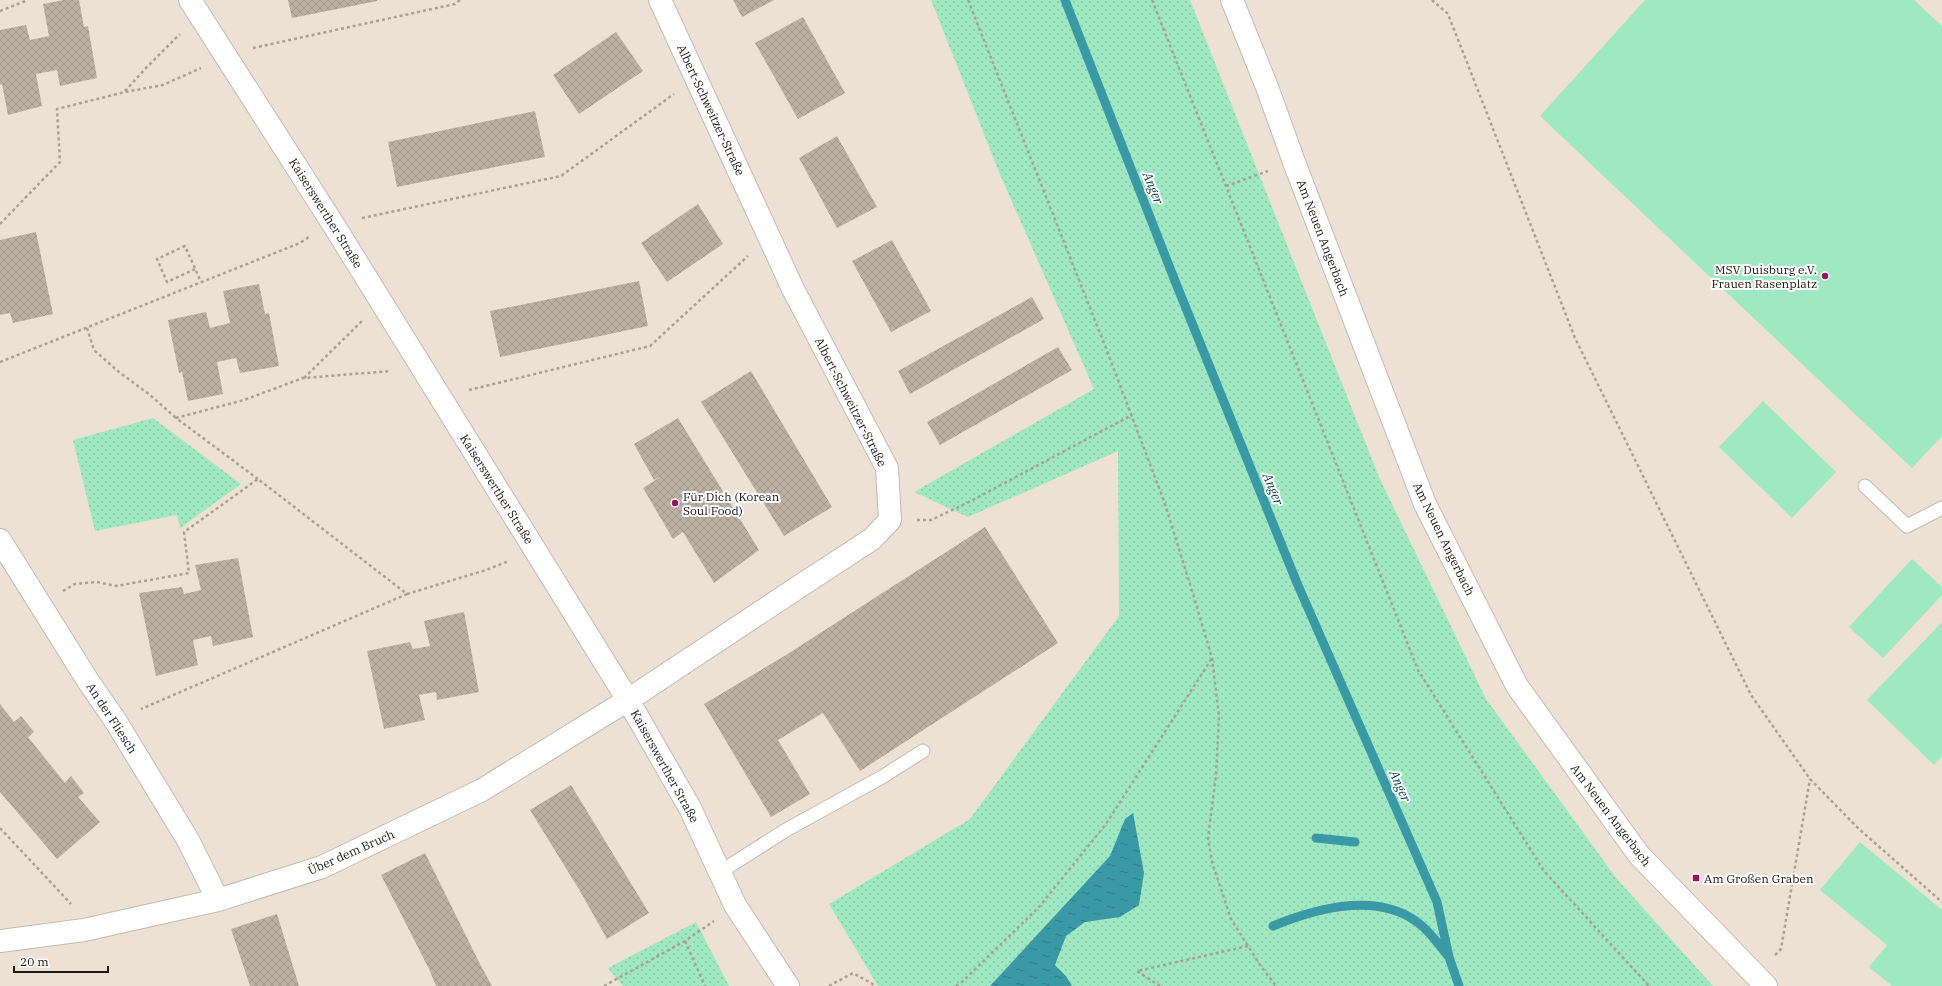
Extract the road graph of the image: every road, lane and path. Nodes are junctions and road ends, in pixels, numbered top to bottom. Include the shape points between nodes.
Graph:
1 (28, 0) edge
2 (460, 0) edge
3 (660, 0) edge
4 (968, 0) edge
5 (1152, 0) edge
6 (1232, 0) edge
7 (1432, 0) edge
8 (196, 8) edge
9 (0, 11) edge
10 (226, 55) junction
11 (696, 78) junction
12 (125, 92) junction
13 (1294, 162) junction
14 (1226, 186) junction
15 (0, 224) edge
16 (333, 224) junction
17 (768, 236) junction
18 (195, 270) junction
19 (201, 282) junction
20 (382, 303) junction
21 (87, 328) junction
22 (0, 362) edge
23 (422, 368) junction
24 (303, 378) junction
25 (440, 397) junction
26 (1132, 415) junction
27 (176, 418) junction
28 (258, 479) junction
29 (1865, 486) dead end
30 (1942, 508) edge
31 (890, 520) junction
32 (0, 540) edge
33 (536, 551) junction
34 (407, 594) junction
35 (42, 604) junction
36 (1212, 658) junction
37 (628, 700) junction
38 (115, 720) junction
39 (923, 751) dead end
40 (1810, 780) junction
41 (0, 828) edge
42 (720, 872) junction
43 (218, 900) junction
44 (1942, 902) edge
45 (735, 905) junction
46 (84, 930) junction
47 (685, 940) junction
48 (0, 941) edge
49 (1248, 946) junction
50 (1759, 980) edge
51 (604, 986) edge
52 (705, 986) edge
53 (788, 986) edge
54 (829, 986) edge
55 (876, 986) edge
56 (956, 986) edge
57 (1160, 986) edge
58 (1276, 986) edge
59 (1648, 986) edge

1 - 9 path
2 - 10 path via 455,4
3 - 11 street, Albert-Schweitzer-Straße
4 - 26 path
5 - 14 path
6 - 13 street, Am Neuen Angerbach
7 - 40 path via 1448,14 1575,338 1751,695
8 - 10 street, Kaiserswerther Straße
8 - 12 path
10 - 12 path via 163,85
10 - 16 street, Kaiserswerther Straße
11 - 16 path via 561,176
11 - 17 street, Albert-Schweitzer-Straße
12 - 15 path via 57,109 60,162
13 - 14 path
13 - 50 street, Am Neuen Angerbach via 1425,504 1517,686 1639,855
14 - 59 path via 1418,670 1544,871
16 - 19 path via 300,243
16 - 20 street, Kaiserswerther Straße
17 - 25 path via 650,346
17 - 31 street, Albert-Schweitzer-Straße via 887,468
18 - 18 path via 185,246 157,259 167,282
18 - 19 path
19 - 21 path
20 - 23 street, Kaiserswerther Straße
20 - 24 path
21 - 22 path
21 - 27 path via 94,350
23 - 24 path
23 - 25 street, Kaiserswerther Straße
24 - 27 path via 244,400
25 - 33 street, Kaiserswerther Straße
26 - 31 path via 931,520
26 - 36 path via 1164,501
27 - 28 path
28 - 34 path
28 - 35 path via 184,532 189,573 116,586 97,582 75,584
29 - 30 lane via 1907,526
31 - 37 street via 872,538
32 - 35 street, An der Fliesch
33 - 34 path via 486,570
33 - 37 street, Kaiserswerther Straße
34 - 38 path
35 - 38 street, An der Fliesch via 88,681
36 - 49 path via 1218,716 1216,775 1208,838 1212,862 1231,919
36 - 56 path via 1106,824 1039,907
37 - 42 street, Kaiserswerther Straße via 690,808
37 - 43 street, Über dem Bruch via 482,790 322,867
38 - 43 street, An der Fliesch via 188,840
39 - 42 lane via 882,777 786,830
40 - 44 path via 1865,834
40 - 50 path via 1781,949
41 - 46 path via 70,901
42 - 45 street, Kaiserswerther Straße
43 - 46 street, Über dem Bruch
45 - 47 path via 701,932
45 - 53 street, Kaiserswerther Straße
46 - 48 street, Über dem Bruch
47 - 51 path
47 - 52 path
49 - 57 path via 1137,971
49 - 58 path
54 - 55 path via 853,973

